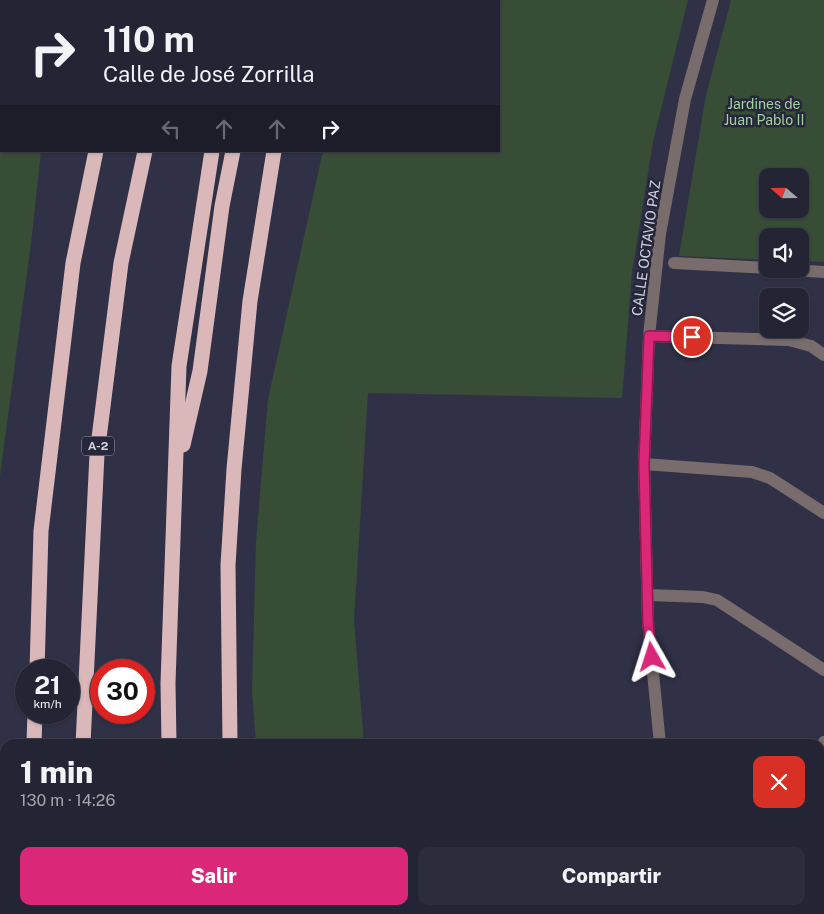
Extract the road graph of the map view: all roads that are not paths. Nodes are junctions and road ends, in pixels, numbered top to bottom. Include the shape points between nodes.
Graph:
1 (713, 0) edge
2 (96, 152) edge
3 (145, 152) edge
4 (212, 152) edge
5 (233, 152) edge
6 (274, 152) edge
7 (674, 263) dead end
8 (759, 268) edge
9 (809, 271) edge
10 (824, 272) edge
11 (649, 336) junction
12 (824, 355) edge
13 (644, 464) junction
14 (174, 483) junction
15 (824, 513) edge
16 (648, 595) junction
17 (37, 659) edge
18 (824, 670) edge
19 (35, 724) edge
20 (34, 739) edge
21 (83, 739) edge
22 (170, 739) edge
23 (230, 739) edge
24 (660, 739) edge

1 - 11 street, CALLE OCTAVIO PAZ via 685,99 660,234
2 - 17 highway via 72,263 42,531
3 - 21 highway, A-2 via 121,263 97,454
4 - 14 highway via 179,366
5 - 14 highway via 222,206 200,371
6 - 23 highway via 250,301 234,469 228,565
7 - 8 street
9 - 10 street
11 - 12 street via 789,340 811,346
11 - 13 street, CALLE OCTAVIO PAZ
13 - 15 street via 752,472 770,478
13 - 16 street, CALLE OCTAVIO PAZ
14 - 22 highway via 168,684
16 - 18 street via 717,600
16 - 24 street, CALLE OCTAVIO PAZ
19 - 20 highway

